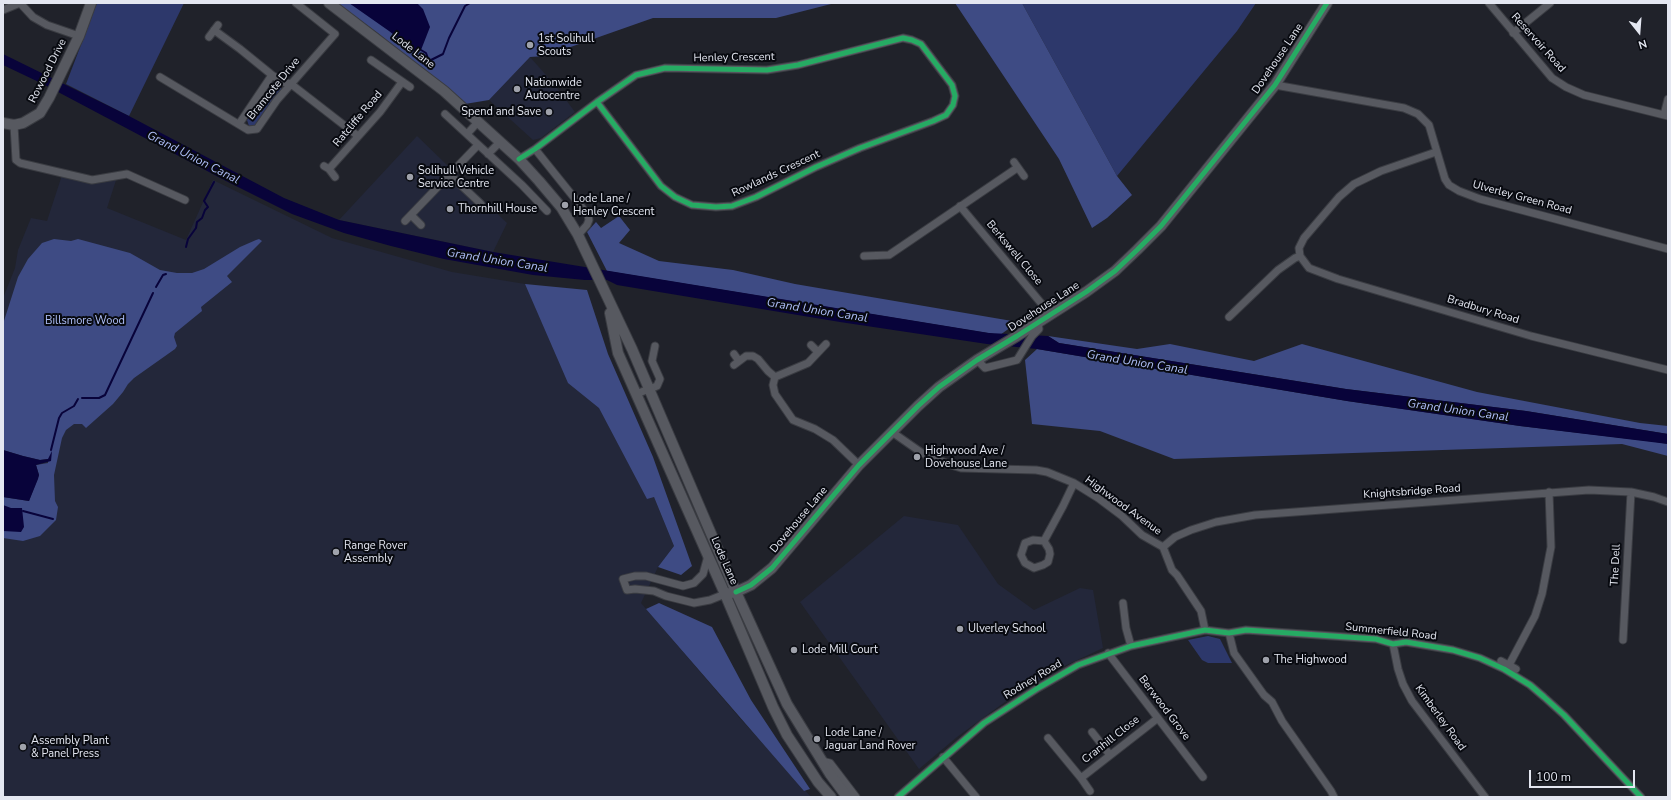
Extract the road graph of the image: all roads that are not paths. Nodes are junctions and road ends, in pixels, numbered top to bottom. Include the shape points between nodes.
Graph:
1 (20, 3) edge
2 (91, 3) edge
3 (296, 3) edge
4 (329, 3) edge
5 (1327, 3) edge
6 (1489, 3) edge
7 (1550, 3) edge
8 (3, 10) edge
9 (1513, 33) junction
10 (79, 36) junction
11 (209, 37) dead end
12 (371, 60) dead end
13 (272, 75) junction
14 (160, 77) dead end
15 (402, 82) junction
16 (291, 84) junction
17 (952, 85) joint
18 (1276, 85) junction
19 (410, 87) dead end
20 (1668, 99) edge
21 (597, 102) junction
22 (445, 114) dead end
23 (1666, 115) edge
24 (478, 122) junction
25 (3, 123) edge
26 (14, 124) junction
27 (239, 124) junction
28 (467, 134) junction
29 (358, 136) junction
30 (500, 142) junction
31 (478, 145) junction
32 (535, 149) junction
33 (1436, 152) junction
34 (488, 154) junction
35 (519, 159) junction
36 (449, 174) junction
37 (1024, 176) dead end
38 (335, 177) dead end
39 (185, 200) dead end
40 (481, 204) dead end
41 (960, 206) junction
42 (547, 211) dead end
43 (411, 215) junction
44 (406, 221) dead end
45 (421, 225) dead end
46 (578, 235) junction
47 (1668, 249) edge
48 (864, 256) dead end
49 (1300, 256) junction
50 (608, 300) junction
51 (1051, 315) junction
52 (1229, 317) dead end
53 (1038, 323) junction
54 (826, 344) dead end
55 (811, 345) dead end
56 (655, 346) dead end
57 (818, 352) junction
58 (734, 354) dead end
59 (977, 360) junction
60 (1668, 370) edge
61 (775, 377) junction
62 (648, 389) junction
63 (636, 394) junction
64 (892, 432) junction
65 (858, 466) junction
66 (1074, 483) junction
67 (1549, 492) junction
68 (1631, 492) junction
69 (1668, 502) edge
70 (1044, 541) junction
71 (1163, 547) junction
72 (708, 556) junction
73 (731, 593) junction
74 (1123, 603) dead end
75 (1205, 630) junction
76 (1229, 633) junction
77 (1623, 640) dead end
78 (1393, 644) junction
79 (1131, 646) junction
80 (1108, 653) junction
81 (1502, 661) dead end
82 (1158, 718) junction
83 (1092, 732) dead end
84 (1048, 738) dead end
85 (1110, 755) junction
86 (943, 757) junction
87 (822, 761) junction
88 (1203, 777) dead end
89 (1081, 778) junction
90 (1090, 791) dead end
91 (831, 797) edge
92 (848, 797) edge
93 (856, 797) edge
94 (898, 797) edge
95 (976, 797) edge
96 (1334, 797) edge
97 (1485, 797) edge
98 (1641, 797) edge

1 - 8 street
1 - 10 street via 33,18
2 - 10 main road, Rowood Drive
3 - 16 street, Bramcote Drive via 335,34
4 - 24 main road, Lode Lane via 415,68
5 - 18 main road, Dovehouse Lane
6 - 9 street, Reservoir Road
7 - 9 street
9 - 23 street, Reservoir Road via 1552,78 1566,87 1584,95
10 - 26 main road, Rowood Drive via 40,113 23,123
11 - 13 street via 216,28
12 - 15 street
13 - 16 street
13 - 27 street
14 - 27 street, Bramcote Drive
15 - 19 street
15 - 29 street, Ratcliffe Road
16 - 27 street, Bramcote Drive via 256,129 248,130
16 - 29 street
17 - 21 street, Henley Crescent via 921,44 902,38 798,65 767,70 665,68 650,71 636,76
17 - 21 street, Rowlands Crescent via 955,96 953,105 946,115 860,148 756,197 732,206 716,207 692,205 675,197 661,186
18 - 33 street, Ulverley Green Road via 1404,108 1418,114 1429,125
18 - 51 main road, Dovehouse Lane via 1161,226 1109,275
20 - 23 street
21 - 32 street, Henley Crescent
22 - 28 street
24 - 28 street
24 - 30 main road, Lode Lane
25 - 26 main road, Rowood Drive
26 - 39 street via 16,160 20,163 92,180 127,174
28 - 31 street
29 - 38 street, Ratcliffe Road via 327,168
30 - 34 street
30 - 35 main road, Lode Lane
31 - 34 street
31 - 36 street
32 - 35 street, Henley Crescent
32 - 46 street via 588,215 587,225
33 - 47 street, Ulverley Green Road via 1445,179 1452,188 1463,193
33 - 49 street via 1381,171 1354,184 1339,197 1304,238 1299,248
34 - 42 street
35 - 46 main road, Lode Lane via 561,208
36 - 40 street
36 - 43 street
37 - 41 street via 1016,165
41 - 48 street via 889,254
41 - 51 street, Berkswell Close
43 - 44 street
43 - 45 street
46 - 50 main road, Lode Lane
49 - 52 street via 1278,270
49 - 60 street, Bradbury Road via 1308,268 1338,279 1531,336
50 - 62 main road, Lode Lane
50 - 63 main road, Lode Lane via 618,353
51 - 53 main road, Dovehouse Lane
53 - 59 main road, Dovehouse Lane
53 - 59 street, Dovehouse Lane via 1039,329 1019,358 985,368
54 - 57 street
55 - 57 street
56 - 62 street via 652,361 660,379 656,386
57 - 61 street via 808,363
58 - 61 street via 737,363 746,356 753,356
59 - 64 main road, Dovehouse Lane via 939,387
61 - 65 street via 775,394 793,420 833,440
62 - 63 street
62 - 73 main road, Lode Lane via 677,453
63 - 72 main road, Lode Lane
64 - 65 main road, Dovehouse Lane
64 - 66 street, Highwood Avenue via 922,453 961,468 1036,470
65 - 73 main road, Dovehouse Lane via 772,568 751,585
66 - 70 street
66 - 71 street, Highwood Avenue via 1122,516 1146,538
67 - 68 street, Knightsbridge Road
67 - 71 street, Knightsbridge Road via 1254,515 1191,530 1175,537
67 - 81 street via 1551,547 1542,594 1512,667
68 - 69 street, Knightsbridge Road
68 - 77 street, The Dell
70 - 70 street via 1050,554 1048,562 1034,568 1025,563 1020,555 1025,543 1034,540
71 - 75 street, Highwood Avenue via 1172,570 1201,611
72 - 73 main road, Lode Lane
72 - 73 street via 703,574 694,583 683,586 646,576 623,579 628,590 635,588 654,591 694,603
73 - 87 main road, Lode Lane via 787,704
73 - 91 main road, Lode Lane via 773,707 818,782
74 - 79 street
75 - 76 street, Summerfield Road
75 - 79 street, Rodney Road
76 - 78 street, Summerfield Road via 1246,630 1376,639
76 - 96 street via 1234,653 1264,695 1272,702 1282,721
78 - 97 street, Kimberley Road via 1398,669 1412,701
78 - 98 street, Summerfield Road via 1406,642 1426,645 1480,658 1530,685 1564,715
79 - 80 street, Rodney Road
80 - 82 street, Berwood Grove
80 - 86 street, Rodney Road via 1078,665 1012,704
82 - 85 street, Cranhill Close
82 - 88 street, Berwood Grove
83 - 85 street
84 - 89 street, Cranhill Close
85 - 89 street, Cranhill Close
86 - 94 street, Rodney Road
86 - 95 street
87 - 92 main road, Lode Lane
87 - 93 street, Lode Lane via 830,763
89 - 90 street

